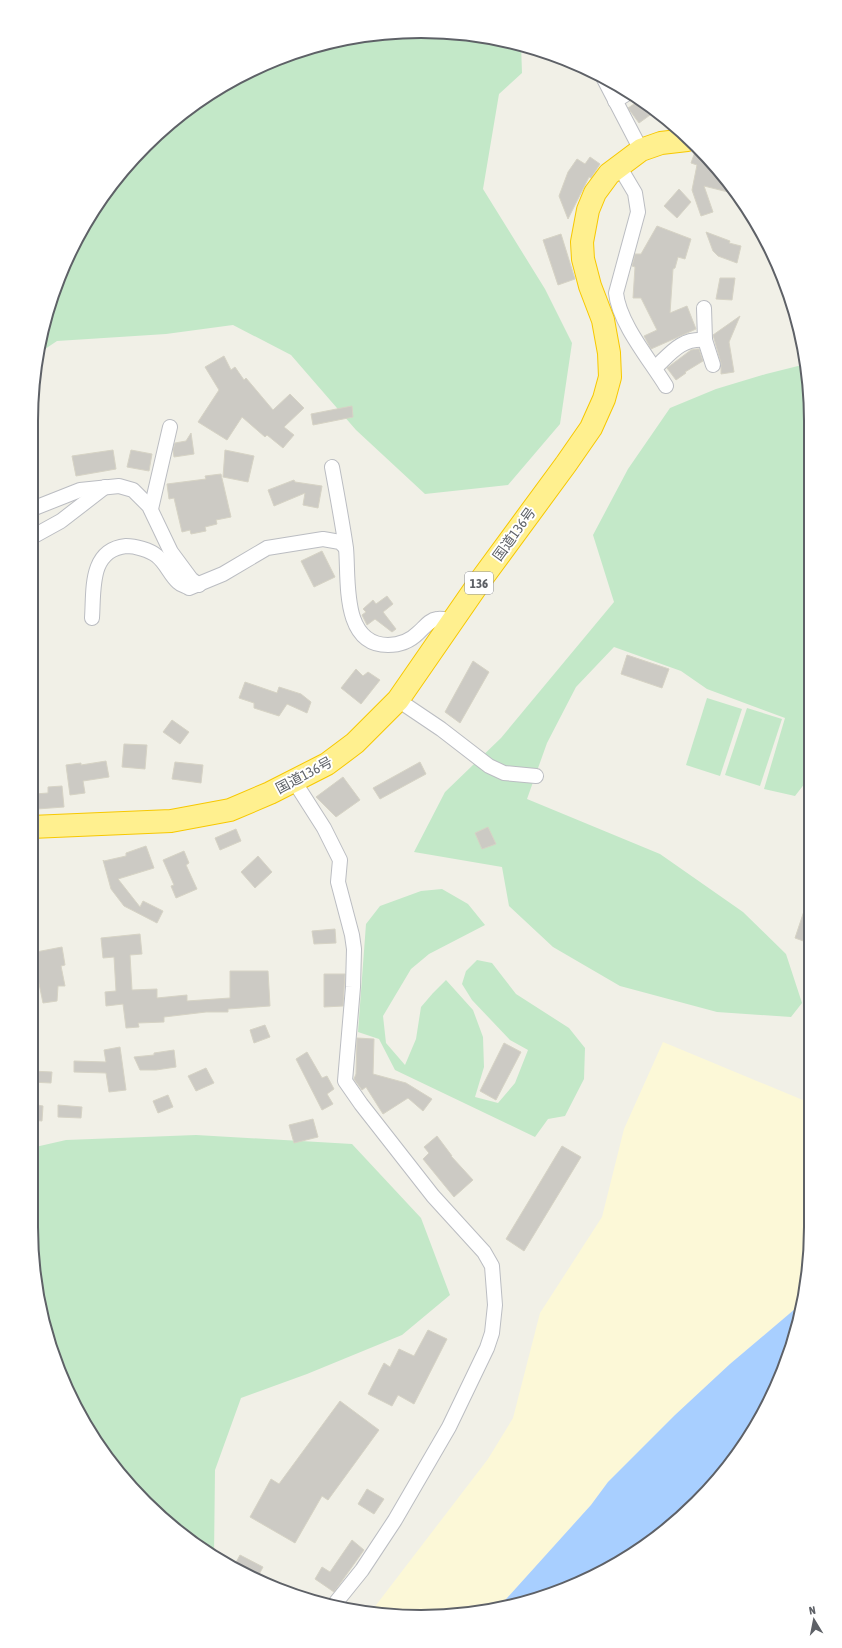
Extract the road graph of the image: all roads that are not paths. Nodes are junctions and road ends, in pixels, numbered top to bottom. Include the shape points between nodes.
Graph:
1 (609, 87) edge
2 (623, 96) edge
3 (615, 101) junction
4 (682, 140) edge
5 (641, 150) junction
6 (619, 166) junction
7 (704, 308) dead end
8 (705, 340) junction
9 (713, 365) dead end
10 (655, 368) junction
11 (666, 386) dead end
12 (170, 427) dead end
13 (332, 467) dead end
14 (105, 487) junction
15 (38, 506) edge
16 (151, 509) junction
17 (38, 534) edge
18 (345, 547) junction
19 (199, 585) junction
20 (92, 618) dead end
21 (453, 620) junction
22 (398, 700) junction
23 (536, 776) dead end
24 (294, 781) junction
25 (38, 827) edge
26 (337, 1601) edge

1 - 3 street
2 - 3 street
3 - 5 street
4 - 5 highway, 国道136号 / 136 via 661,143
5 - 6 highway, 国道136号 / 136
6 - 10 street via 635,193 638,212 616,293 629,328
6 - 21 highway, 国道136号 / 136 via 609,174 595,193 588,210 582,242 583,259 603,320 609,353 610,377 604,399 591,428
7 - 8 street
8 - 9 street
8 - 10 street via 694,339 679,345
10 - 11 street
12 - 16 street
13 - 18 street
14 - 15 street via 80,490
14 - 16 street via 119,486 133,490
14 - 17 street via 61,521
16 - 19 street via 171,552 191,579
18 - 19 street via 340,542 323,539 267,548
18 - 21 street via 350,611 366,640 387,645 396,644 410,640 432,620
19 - 20 street via 189,588 179,582 157,556 144,550 132,546 115,548 103,556 98,565
21 - 22 highway, 国道136号 / 136
22 - 23 street via 441,728 489,766 504,773
22 - 24 highway, 国道136号 / 136 via 355,743 327,764
24 - 25 highway, 国道136号 / 136 via 230,810 171,821
24 - 26 street via 324,828 340,860 338,882 354,949 354,987 345,1081 433,1196 484,1252 492,1266 495,1305 492,1333 449,1427 395,1520 362,1570

